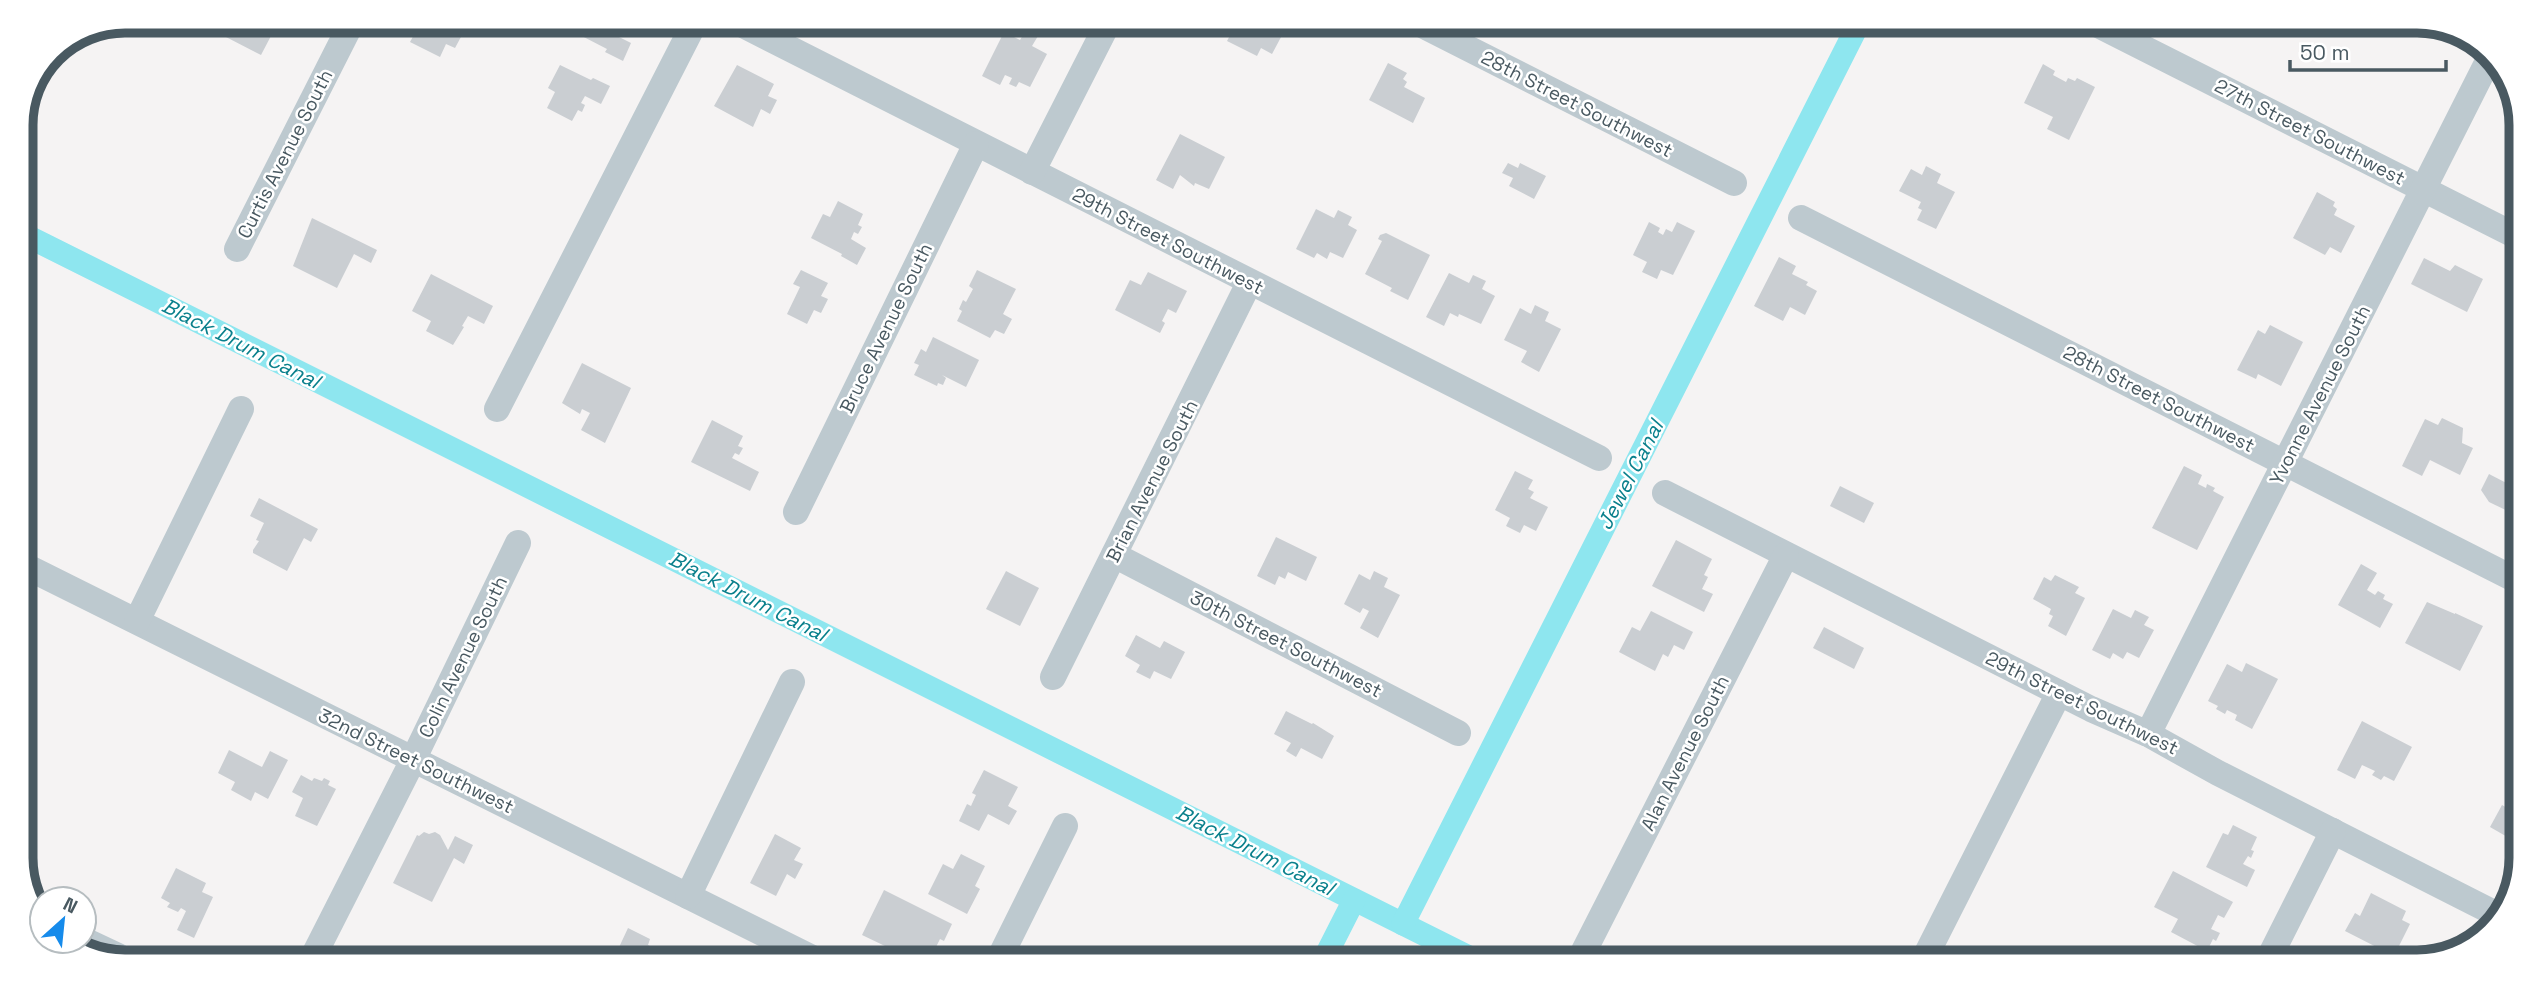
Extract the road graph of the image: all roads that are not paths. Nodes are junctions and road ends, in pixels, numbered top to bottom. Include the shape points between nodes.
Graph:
1 (346, 33) edge
2 (689, 33) edge
3 (759, 33) edge
4 (1103, 33) edge
5 (1438, 33) edge
6 (2114, 33) edge
7 (2486, 65) edge
8 (976, 144) junction
9 (1032, 173) junction
10 (1734, 183) dead end
11 (2423, 189) junction
12 (1801, 218) dead end
13 (2509, 232) edge
14 (237, 249) dead end
15 (1249, 283) junction
16 (241, 409) dead end
17 (497, 409) dead end
18 (1599, 458) dead end
19 (2285, 463) junction
20 (1665, 493) dead end
21 (796, 512) dead end
22 (518, 543) dead end
23 (1114, 555) junction
24 (1786, 555) junction
25 (33, 570) edge
26 (2509, 576) edge
27 (137, 621) junction
28 (1053, 677) dead end
29 (792, 682) dead end
30 (2059, 693) junction
31 (1458, 733) dead end
32 (2148, 734) junction
33 (413, 760) junction
34 (1065, 826) dead end
35 (2333, 831) junction
36 (688, 896) junction
37 (2491, 912) edge
38 (317, 950) edge
39 (796, 950) edge
40 (1003, 950) edge
41 (1585, 950) edge
42 (1929, 950) edge
43 (2273, 950) edge

1 - 14 street, Curtis Avenue South
2 - 17 street
3 - 8 street, 29th Street Southwest
4 - 9 street
5 - 10 street, 28th Street Southwest
6 - 11 street, 27th Street Southwest
7 - 11 street, Yvonne Avenue South
8 - 9 street, 29th Street Southwest
8 - 21 street, Bruce Avenue South
9 - 15 street, 29th Street Southwest
11 - 13 street, 27th Street Southwest
11 - 19 street, Yvonne Avenue South
12 - 19 street, 28th Street Southwest
15 - 18 street, 29th Street Southwest
15 - 23 street, Brian Avenue South
16 - 27 street
19 - 26 street, 28th Street Southwest
19 - 32 street, Yvonne Avenue South
20 - 24 street, 29th Street Southwest
22 - 33 street, Colin Avenue South
23 - 28 street, Brian Avenue South
23 - 31 street, 30th Street Southwest
24 - 30 street, 29th Street Southwest
24 - 41 street, Alan Avenue South
25 - 27 street, 32nd Street Southwest
27 - 33 street, 32nd Street Southwest
29 - 36 street
30 - 32 street, 29th Street Southwest
30 - 42 street
32 - 35 street, 29th Street Southwest
33 - 36 street, 32nd Street Southwest
33 - 38 street, Colin Avenue South
34 - 40 street
35 - 37 street, 29th Street Southwest
35 - 43 street
36 - 39 street, 32nd Street Southwest

